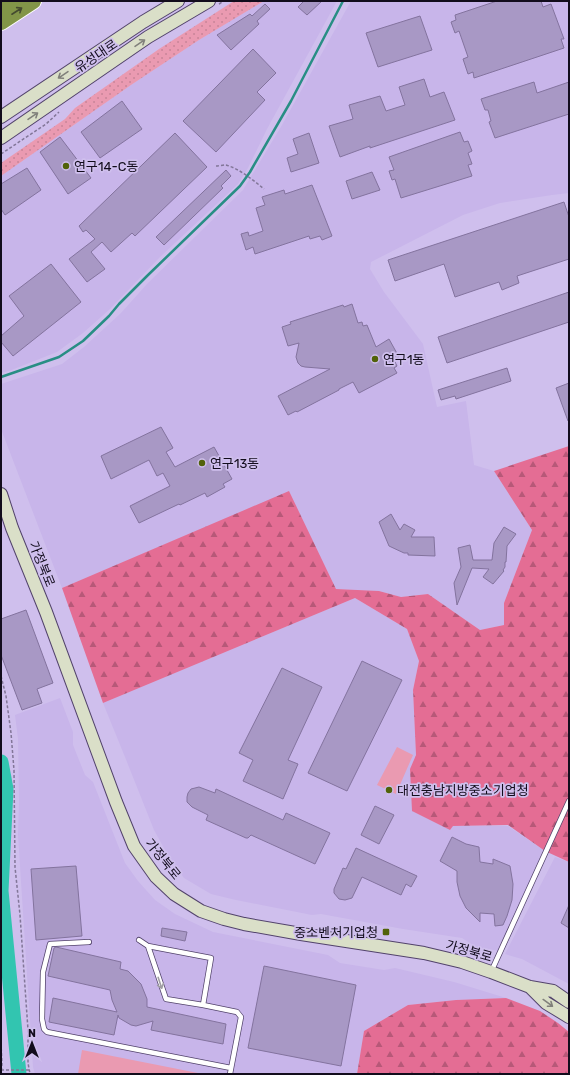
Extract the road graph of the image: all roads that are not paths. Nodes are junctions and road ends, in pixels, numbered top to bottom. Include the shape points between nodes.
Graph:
1 (10, 1) edge
2 (33, 1) edge
3 (178, 1) edge
4 (213, 3) edge
5 (1, 7) edge
6 (1, 22) edge
7 (1, 117) edge
8 (1, 138) edge
9 (1, 494) edge
10 (569, 801) edge
11 (140, 940) dead end
12 (89, 942) dead end
13 (148, 946) junction
14 (491, 972) junction
15 (530, 987) junction
16 (569, 1002) edge
17 (203, 1005) junction
18 (569, 1017) edge
19 (231, 1068) junction
20 (230, 1074) edge

1 - 5 highway
6 -> 2 highway
3 -> 7 main road, 유성대로
8 -> 4 main road, 유성대로 via 148,37
9 - 14 main road, 가정북로 via 116,802 134,846 156,877 174,894 201,911 224,919 424,953
10 - 14 lane
11 - 13 lane
12 - 19 lane via 50,944 43,972 42,1019 47,1032
13 -> 17 lane via 166,1000
13 - 17 lane via 211,958
14 - 15 main road, 가정북로
15 - 16 main road, 가정북로 via 553,991
15 -> 18 main road, 가정북로 via 546,1003
17 - 19 lane via 237,1012 241,1017
19 - 20 lane

